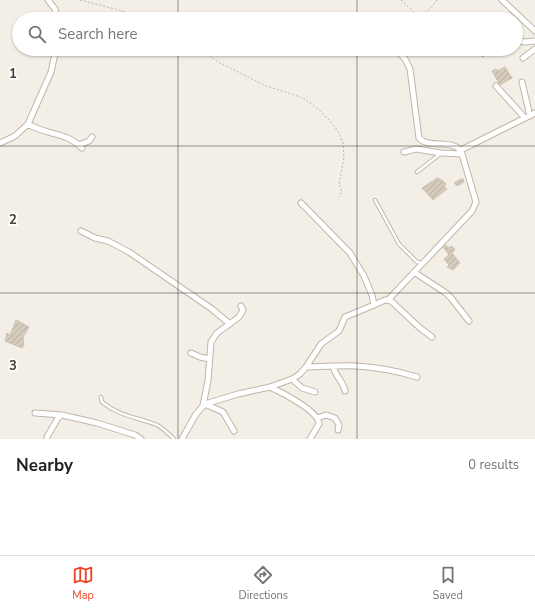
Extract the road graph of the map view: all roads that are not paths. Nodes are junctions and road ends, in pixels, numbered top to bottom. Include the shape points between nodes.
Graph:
1 (48, 0) edge
2 (502, 0) edge
3 (56, 12) edge
4 (515, 12) edge
5 (523, 19) edge
6 (535, 30) edge
7 (535, 41) edge
8 (523, 42) edge
9 (535, 49) edge
10 (54, 56) edge
11 (402, 56) edge
12 (523, 58) dead end
13 (522, 82) dead end
14 (496, 86) dead end
15 (535, 113) edge
16 (527, 117) junction
17 (28, 124) junction
18 (92, 137) dead end
19 (0, 143) edge
20 (404, 152) dead end
21 (462, 152) junction
22 (441, 153) junction
23 (417, 172) dead end
24 (375, 200) dead end
25 (301, 203) dead end
26 (81, 230) dead end
27 (422, 263) junction
28 (414, 272) junction
29 (388, 300) junction
30 (374, 305) junction
31 (241, 306) dead end
32 (469, 321) dead end
33 (230, 324) junction
34 (432, 337) dead end
35 (192, 353) dead end
36 (210, 359) junction
37 (333, 366) junction
38 (306, 367) junction
39 (417, 377) dead end
40 (292, 379) junction
41 (270, 387) junction
42 (345, 391) dead end
43 (315, 392) dead end
44 (101, 397) dead end
45 (204, 405) junction
46 (35, 413) dead end
47 (62, 415) junction
48 (317, 418) junction
49 (338, 430) dead end
50 (234, 431) dead end
51 (47, 436) dead end
52 (141, 439) edge
53 (174, 439) edge
54 (182, 439) edge
55 (310, 439) edge

1 - 3 street
2 - 4 street
5 - 6 street
7 - 8 street
9 - 12 street
10 - 17 street via 51,72
11 - 21 street via 410,69 419,138 424,142 455,146
13 - 16 street
14 - 16 street
15 - 16 street
16 - 21 street
17 - 18 street via 40,131 67,137 80,147
17 - 19 street via 15,136
20 - 22 street via 416,149
21 - 22 street
21 - 27 street via 476,200 475,205
22 - 23 lane
24 - 27 lane via 399,244 416,262
25 - 30 street via 350,253 364,276
26 - 33 street via 134,255 212,308
27 - 28 street
28 - 29 street
28 - 32 street via 451,298
29 - 30 street
29 - 34 street via 396,304
30 - 38 street via 345,317 339,331 321,344
31 - 33 street via 242,313
33 - 36 street via 212,339
35 - 36 street via 197,357
36 - 45 street
37 - 38 street
37 - 39 street via 381,368
37 - 42 street
38 - 40 street
40 - 41 street
40 - 43 street via 302,388
41 - 45 street
41 - 48 street via 294,399
44 - 53 lane via 102,402 115,410 157,425
45 - 50 street via 223,412
45 - 54 street
46 - 47 street
47 - 51 street
47 - 52 street via 86,419
48 - 49 street via 323,415 332,417 338,422
48 - 55 street via 319,424

